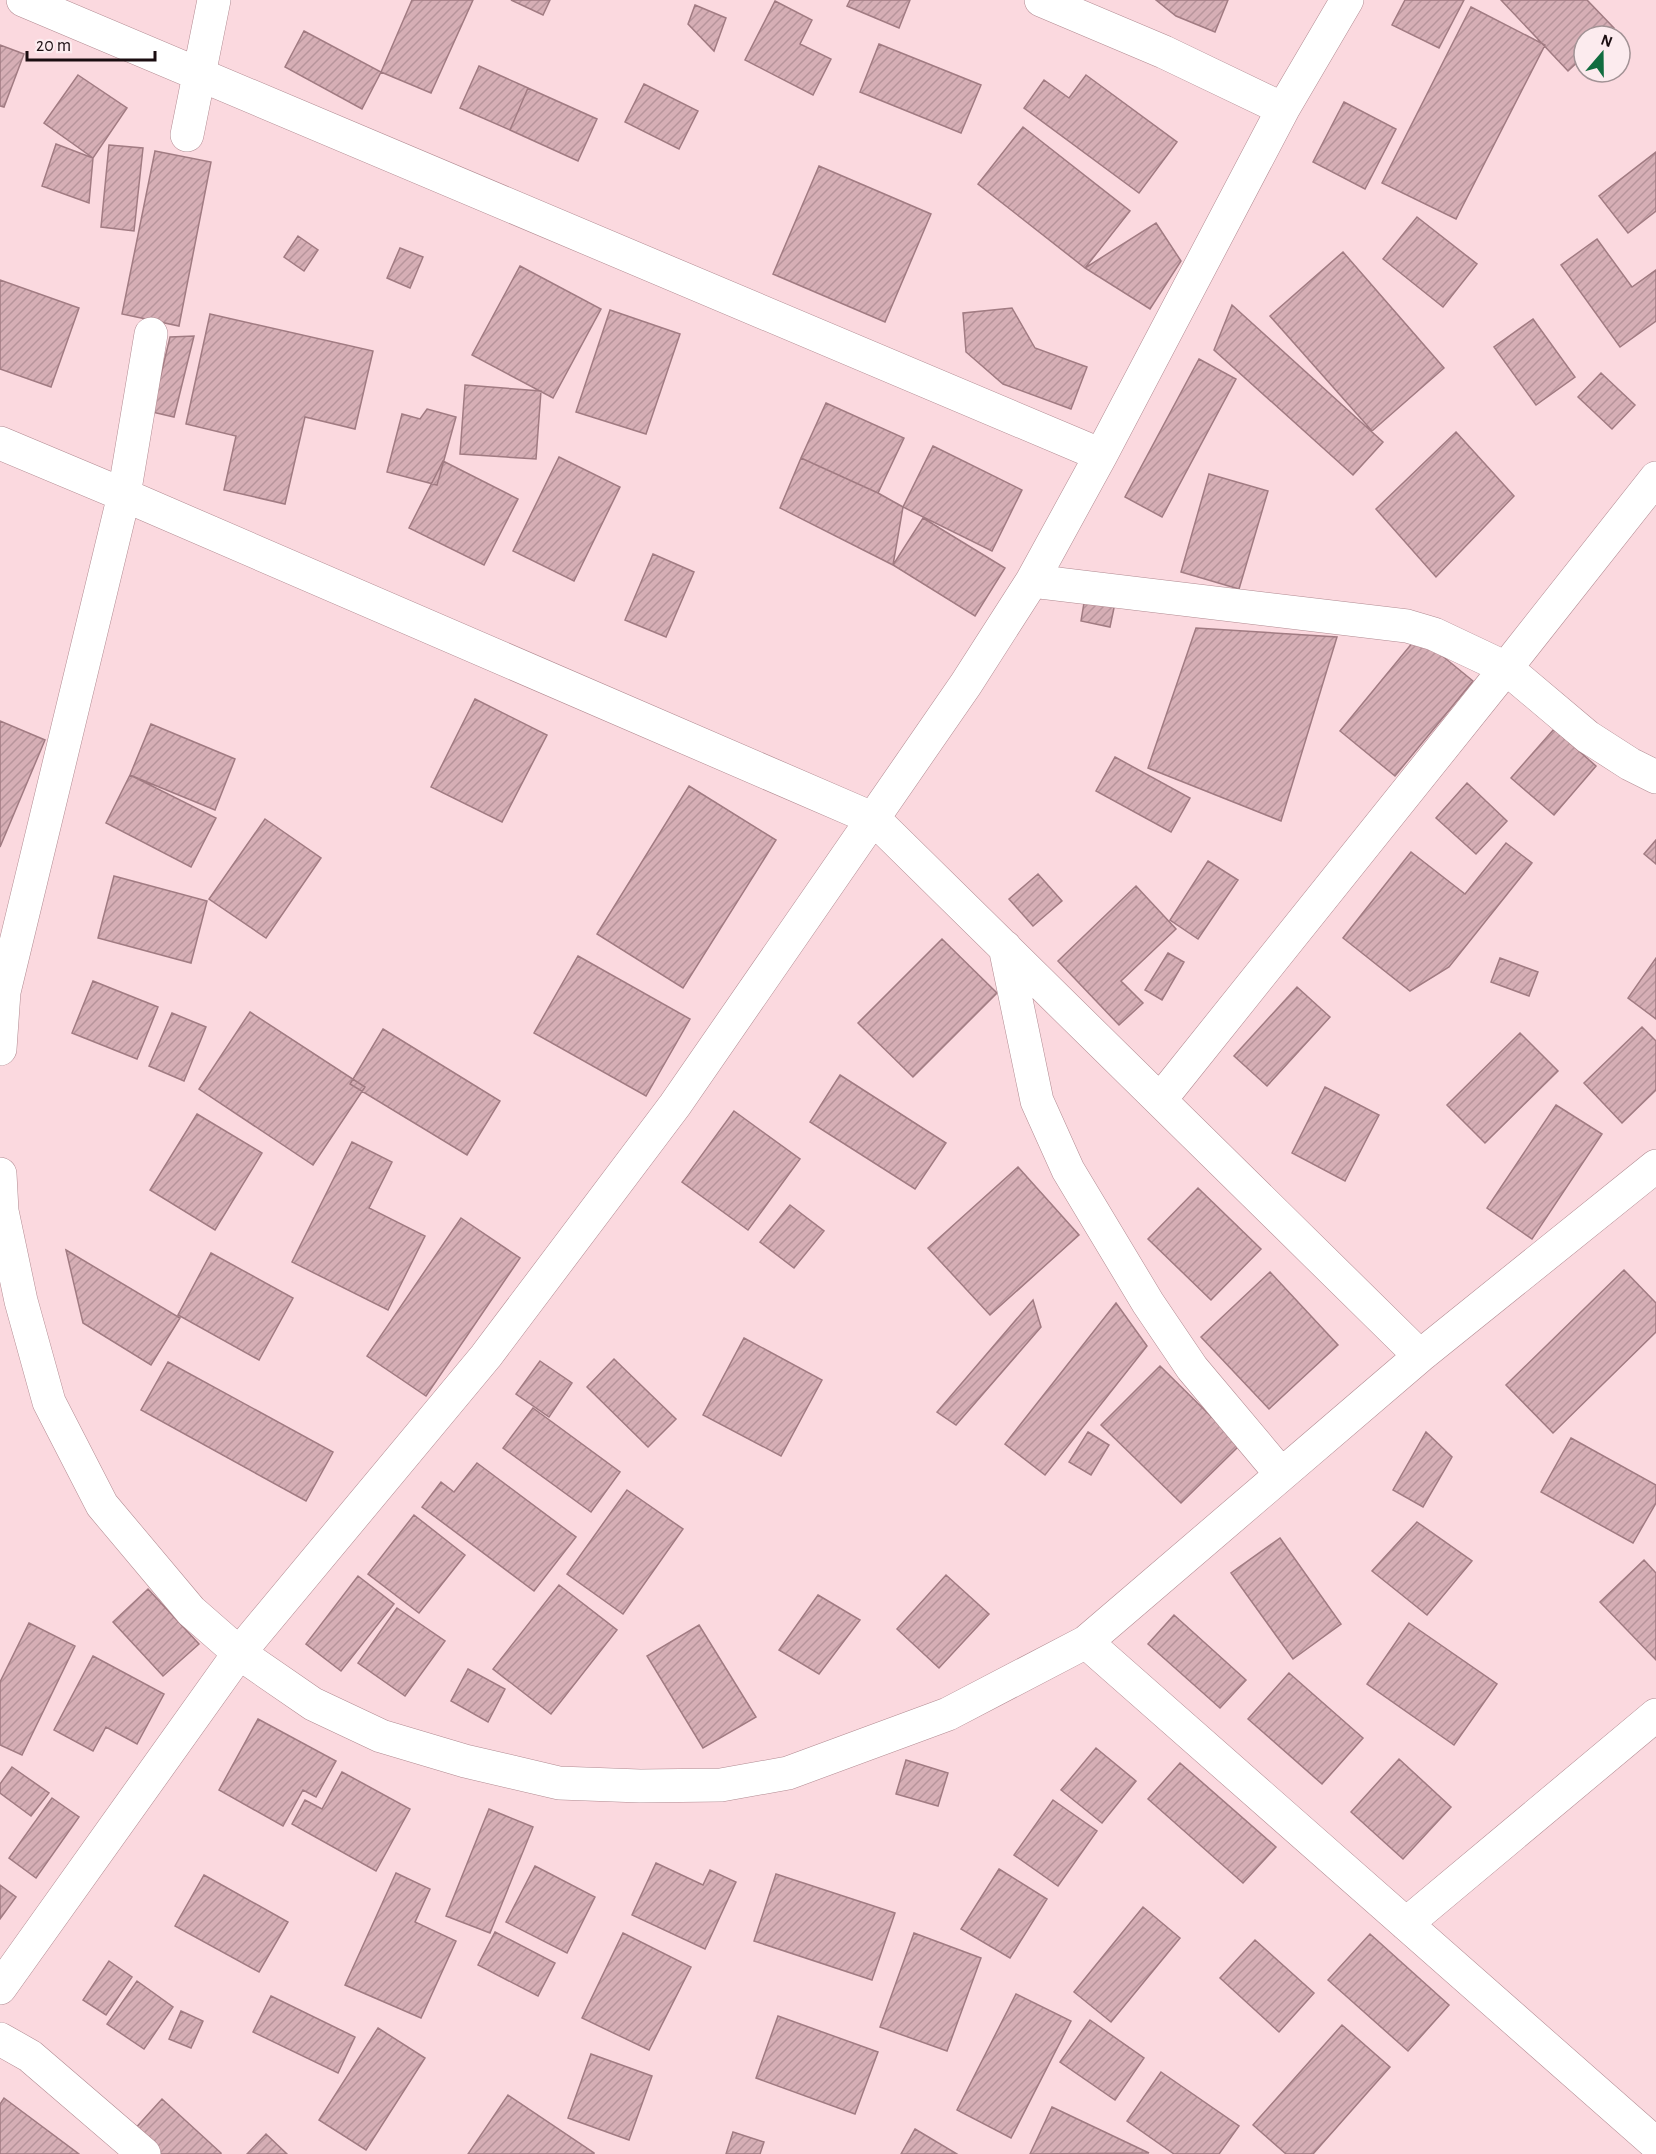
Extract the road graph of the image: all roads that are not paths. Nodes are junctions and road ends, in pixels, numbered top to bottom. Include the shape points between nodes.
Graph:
1 (23, 0) edge
2 (214, 0) edge
3 (1041, 0) edge
4 (1347, 0) edge
5 (200, 75) junction
6 (1283, 109) junction
7 (187, 135) dead end
8 (151, 334) dead end
9 (0, 443) edge
10 (1101, 455) junction
11 (1656, 478) edge
12 (124, 495) junction
13 (1032, 581) junction
14 (1506, 668) junction
15 (1656, 777) edge
16 (874, 819) junction
17 (1005, 947) junction
18 (0, 1049) edge
19 (1160, 1100) junction
20 (1656, 1166) edge
21 (0, 1174) edge
22 (1420, 1356) junction
23 (1281, 1474) junction
24 (1086, 1642) junction
25 (239, 1653) junction
26 (1656, 1715) edge
27 (1406, 1924) junction
28 (0, 1988) edge
29 (0, 2039) edge
30 (113, 2142) edge
31 (1656, 2144) edge
32 (144, 2154) edge

1 - 5 street
2 - 5 street
3 - 6 street via 1164,52
4 - 6 street
5 - 7 street
5 - 10 street
6 - 10 street
8 - 12 street
9 - 12 street
10 - 13 street
11 - 14 street
12 - 16 street
12 - 18 street via 4,992
13 - 14 street via 1407,626 1434,634
13 - 16 street
14 - 15 street via 1587,737
14 - 19 street
16 - 17 street
16 - 25 street via 675,1105 486,1356
17 - 19 street
17 - 23 street via 1037,1101 1068,1170 1192,1368
19 - 22 street
20 - 22 street
21 - 25 street via 2,1211 18,1290 49,1402 102,1504 191,1611
22 - 23 street
23 - 24 street
24 - 25 street via 948,1714 876,1742 788,1773 709,1786 559,1783 465,1761 381,1736 313,1704
24 - 27 street
25 - 28 street
26 - 27 street
27 - 31 street
29 - 30 street via 30,2056
30 - 32 street

